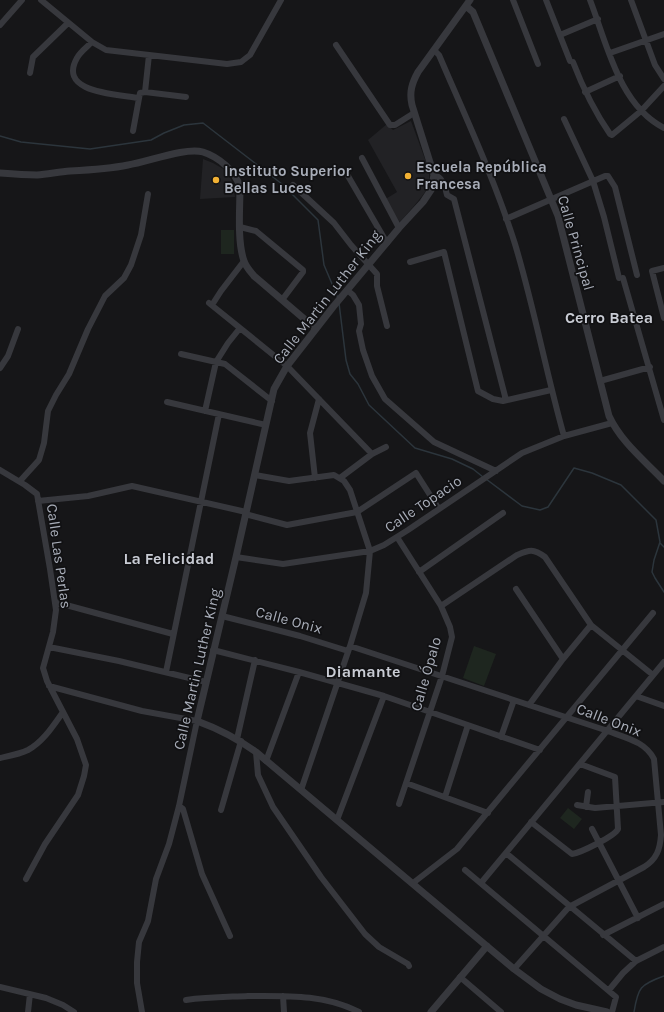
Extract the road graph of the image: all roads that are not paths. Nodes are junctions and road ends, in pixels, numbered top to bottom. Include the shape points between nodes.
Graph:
1 (22, 0) edge
2 (41, 0) edge
3 (281, 0) edge
4 (514, 0) edge
5 (546, 0) edge
6 (590, 0) edge
7 (631, 0) edge
8 (468, 3) edge
9 (598, 19) junction
10 (68, 23) junction
11 (0, 25) edge
12 (664, 34) edge
13 (560, 35) junction
14 (646, 41) junction
15 (92, 42) junction
16 (336, 45) dead end
17 (434, 50) junction
18 (610, 53) junction
19 (149, 56) junction
20 (538, 64) dead end
21 (30, 73) dead end
22 (620, 76) junction
23 (664, 79) edge
24 (664, 86) edge
25 (145, 92) junction
26 (585, 92) junction
27 (186, 97) dead end
28 (138, 98) junction
29 (641, 111) junction
30 (414, 112) junction
31 (564, 119) dead end
32 (664, 128) edge
33 (133, 131) dead end
34 (362, 158) dead end
35 (0, 173) edge
36 (434, 175) junction
37 (348, 176) dead end
38 (593, 181) junction
39 (292, 185) dead end
40 (148, 194) dead end
41 (551, 199) junction
42 (506, 219) junction
43 (240, 227) junction
44 (399, 228) junction
45 (387, 242) junction
46 (244, 260) junction
47 (410, 262) dead end
48 (368, 265) junction
49 (664, 268) edge
50 (637, 275) dead end
51 (345, 292) junction
52 (282, 300) junction
53 (664, 318) edge
54 (387, 326) dead end
55 (240, 328) junction
56 (18, 329) dead end
57 (316, 329) junction
58 (181, 354) dead end
59 (216, 362) junction
60 (287, 366) junction
61 (650, 367) junction
62 (0, 368) edge
63 (600, 381) junction
64 (551, 390) junction
65 (319, 399) junction
66 (506, 400) junction
67 (272, 401) junction
68 (167, 402) dead end
69 (205, 411) junction
70 (219, 414) junction
71 (664, 420) edge
72 (612, 423) junction
73 (266, 425) junction
74 (564, 436) junction
75 (386, 447) dead end
76 (372, 454) junction
77 (0, 470) edge
78 (496, 471) junction
79 (255, 475) junction
80 (315, 478) junction
81 (340, 478) junction
82 (20, 481) junction
83 (664, 481) edge
84 (38, 501) junction
85 (201, 501) junction
86 (439, 509) junction
87 (358, 512) junction
88 (246, 513) junction
89 (502, 513) dead end
90 (397, 537) junction
91 (370, 551) junction
92 (236, 557) junction
93 (419, 572) junction
94 (516, 589) dead end
95 (55, 602) junction
96 (441, 606) junction
97 (654, 613) dead end
98 (222, 616) junction
99 (592, 625) junction
100 (173, 634) junction
101 (48, 647) junction
102 (349, 648) junction
103 (214, 650) junction
104 (622, 651) junction
105 (563, 659) junction
106 (255, 660) junction
107 (664, 662) edge
108 (166, 672) junction
109 (299, 672) junction
110 (653, 675) junction
111 (442, 676) junction
112 (206, 682) junction
113 (337, 684) junction
114 (49, 686) junction
115 (384, 696) junction
116 (636, 696) junction
117 (514, 700) junction
118 (529, 705) junction
119 (664, 706) edge
120 (430, 711) junction
121 (63, 712) junction
122 (568, 718) junction
123 (197, 721) junction
124 (468, 725) junction
125 (608, 731) junction
126 (501, 736) junction
127 (239, 740) junction
128 (540, 750) junction
129 (256, 752) junction
130 (0, 758) edge
131 (266, 761) junction
132 (580, 764) junction
133 (406, 783) junction
134 (300, 790) junction
135 (588, 792) dead end
136 (446, 797) junction
137 (661, 802) edge
138 (398, 804) dead end
139 (577, 805) dead end
140 (179, 806) junction
141 (617, 806) junction
142 (586, 807) junction
143 (220, 810) dead end
144 (488, 813) junction
145 (338, 820) junction
146 (531, 822) junction
147 (592, 829) dead end
148 (599, 842) junction
149 (506, 854) junction
150 (465, 870) dead end
151 (26, 879) dead end
152 (618, 881) junction
153 (413, 883) junction
154 (481, 883) junction
155 (664, 904) edge
156 (569, 907) junction
157 (638, 918) junction
158 (603, 935) junction
159 (230, 936) dead end
160 (543, 936) junction
161 (487, 946) junction
162 (664, 947) edge
163 (636, 961) junction
164 (410, 966) dead end
165 (514, 969) junction
166 (460, 977) junction
167 (0, 987) edge
168 (609, 990) junction
169 (30, 994) junction
170 (283, 996) junction
171 (186, 1000) dead end
172 (433, 1010) edge
173 (28, 1012) edge
174 (74, 1012) edge
175 (142, 1012) edge
176 (284, 1012) edge
177 (359, 1012) edge
178 (441, 1012) edge
179 (501, 1012) edge
180 (607, 1012) edge
181 (612, 1012) edge

1 - 11 street
2 - 10 street
3 - 19 street via 250,55 241,62 226,64
4 - 20 street
5 - 13 street
6 - 9 street
7 - 14 street
8 - 17 street
8 - 41 street, Calle Principal
9 - 13 street
9 - 18 street
10 - 15 street
10 - 21 street via 33,57
12 - 14 street
13 - 26 street
14 - 18 street
14 - 23 street via 655,66
15 - 19 street via 106,50
15 - 28 street via 78,57 74,66 76,81 85,87
16 - 30 street via 390,125 395,126
17 - 30 street via 414,80 410,97
17 - 42 street via 440,56 499,195
18 - 22 street
19 - 25 street
22 - 26 street
22 - 29 street via 629,95
24 - 29 street
25 - 27 street
25 - 28 street via 140,93
26 - 29 street via 598,117 612,135
28 - 33 street
29 - 32 street
30 - 36 street
31 - 38 street
34 - 44 street
35 - 43 street via 36,175 102,169 166,156 203,152 216,158 238,178
36 - 44 street, Calle Martin Luther King via 434,182 427,196
36 - 66 street via 442,180 447,195 454,199
37 - 45 street
38 - 41 street
38 - 50 street via 608,176 615,187
38 - 61 street
39 - 48 street via 334,222
40 - 82 street via 141,235 131,265 124,278 105,296 88,329 70,374 48,412 39,460
41 - 42 street
41 - 63 street, Calle Principal via 568,252
42 - 64 street via 528,294
43 - 46 street
43 - 52 street via 256,231 303,270
44 - 45 street, Calle Martin Luther King
45 - 48 street, Calle Martin Luther King
46 - 52 street via 254,276
46 - 55 street via 210,304
47 - 66 street via 444,252 478,391 493,399
48 - 51 street, Calle Martin Luther King
48 - 54 street via 377,274 377,286
49 - 53 street via 652,271
51 - 57 street, Calle Martin Luther King
51 - 78 street via 353,295 359,305 363,350 372,376 385,400 434,442
52 - 57 street
55 - 59 street
55 - 60 street
56 - 62 street via 8,356
57 - 60 street, Calle Martin Luther King
58 - 59 street
59 - 67 street via 225,364
59 - 69 street
60 - 65 street
60 - 67 street, Calle Martin Luther King via 274,389
61 - 63 street
61 - 71 street
63 - 72 street, Calle Principal
64 - 66 street
64 - 74 street
65 - 76 street
65 - 80 street via 310,433
67 - 73 street, Calle Martin Luther King
68 - 69 street
69 - 70 street
70 - 73 street
70 - 85 street
72 - 74 street, Calle Topacio
72 - 83 street, Calle Principal via 622,438
73 - 79 street, Calle Martin Luther King
74 - 78 street, Calle Topacio via 522,453
75 - 76 street
76 - 81 street
77 - 82 street, Calle Las Perlas
78 - 86 street, Calle Topacio
79 - 80 street via 289,481
79 - 88 street, Calle Martin Luther King
80 - 81 street via 334,475
81 - 87 street via 350,490
82 - 84 street, Calle Las Perlas via 37,494
84 - 85 street via 88,496 132,486
84 - 95 street, Calle Las Perlas
85 - 88 street
85 - 100 street
86 - 87 street via 416,473
86 - 90 street, Calle Topacio
87 - 88 street via 287,525
87 - 91 street
88 - 92 street, Calle Martin Luther King
89 - 93 street
90 - 91 street, Calle Topacio
90 - 93 street, Calle Ópalo
91 - 92 street, Calle Topacio via 283,564
91 - 102 street via 366,593
92 - 98 street, Calle Martin Luther King
93 - 96 street, Calle Ópalo
94 - 105 street
95 - 100 street
95 - 101 street, Calle Las Perlas via 53,632
96 - 99 street via 517,555 533,550 545,557
96 - 111 street, Calle Ópalo via 452,637
97 - 104 street
98 - 102 street, Calle Onix
98 - 103 street, Calle Martin Luther King
99 - 104 street
99 - 105 street
100 - 108 street
101 - 108 street
101 - 114 street, Calle Las Perlas via 43,668
102 - 111 street, Calle Onix
102 - 113 street
103 - 106 street
103 - 112 street, Calle Martin Luther King
104 - 110 street
104 - 122 street
105 - 118 street
106 - 109 street
106 - 127 street
107 - 110 street
108 - 112 street
109 - 113 street
109 - 131 street
110 - 116 street
111 - 117 street, Calle Onix
111 - 120 street, Calle Ópalo
112 - 123 street, Calle Martin Luther King
113 - 115 street
113 - 134 street
114 - 121 street, Calle Las Perlas
114 - 123 street via 142,711
115 - 120 street
115 - 145 street
116 - 119 street
116 - 125 street
117 - 118 street, Calle Onix
117 - 126 street
118 - 122 street, Calle Onix
120 - 124 street
120 - 133 street, Calle Ópalo
121 - 130 street via 33,747
121 - 151 street, Calle Las Perlas via 77,739 86,765 84,776 78,795 45,844
122 - 125 street, Calle Onix
122 - 128 street
123 - 127 street via 218,728
123 - 140 street, Calle Martin Luther King
124 - 126 street
124 - 136 street
125 - 132 street
125 - 137 street, Calle Onix via 641,744 650,751 654,759
126 - 128 street
127 - 129 street
127 - 143 street
128 - 144 street
129 - 131 street
129 - 164 street via 258,775 269,800 318,873 365,934 376,945
131 - 134 street
132 - 141 street via 615,777
132 - 146 street
133 - 136 street
133 - 138 street, Calle Ópalo
134 - 145 street
135 - 142 street
136 - 144 street
137 - 141 street
137 - 152 street, Calle Onix via 660,846 657,855 652,862
139 - 142 street
140 - 159 street via 183,809 202,874
140 - 175 street, Calle Martin Luther King via 140,942 137,983
141 - 142 street
141 - 148 street via 618,831
144 - 153 street via 457,849
145 - 153 street
146 - 148 street via 572,854
146 - 149 street
147 - 148 street
148 - 152 street
149 - 154 street
149 - 156 street
150 - 154 street
152 - 156 street, Calle Onix
152 - 157 street
153 - 161 street
154 - 160 street
155 - 157 street
156 - 158 street
156 - 160 street, Calle Onix
157 - 158 street
158 - 163 street
160 - 165 street, Calle Onix
160 - 168 street
161 - 165 street
161 - 166 street
162 - 163 street
163 - 168 street
165 - 180 street via 541,989 560,999
166 - 172 street
166 - 179 street
167 - 169 street
168 - 181 street via 616,997
169 - 173 street
169 - 174 street via 46,998
170 - 171 street via 205,997
170 - 176 street
170 - 177 street via 320,998 346,1005
172 - 178 street

